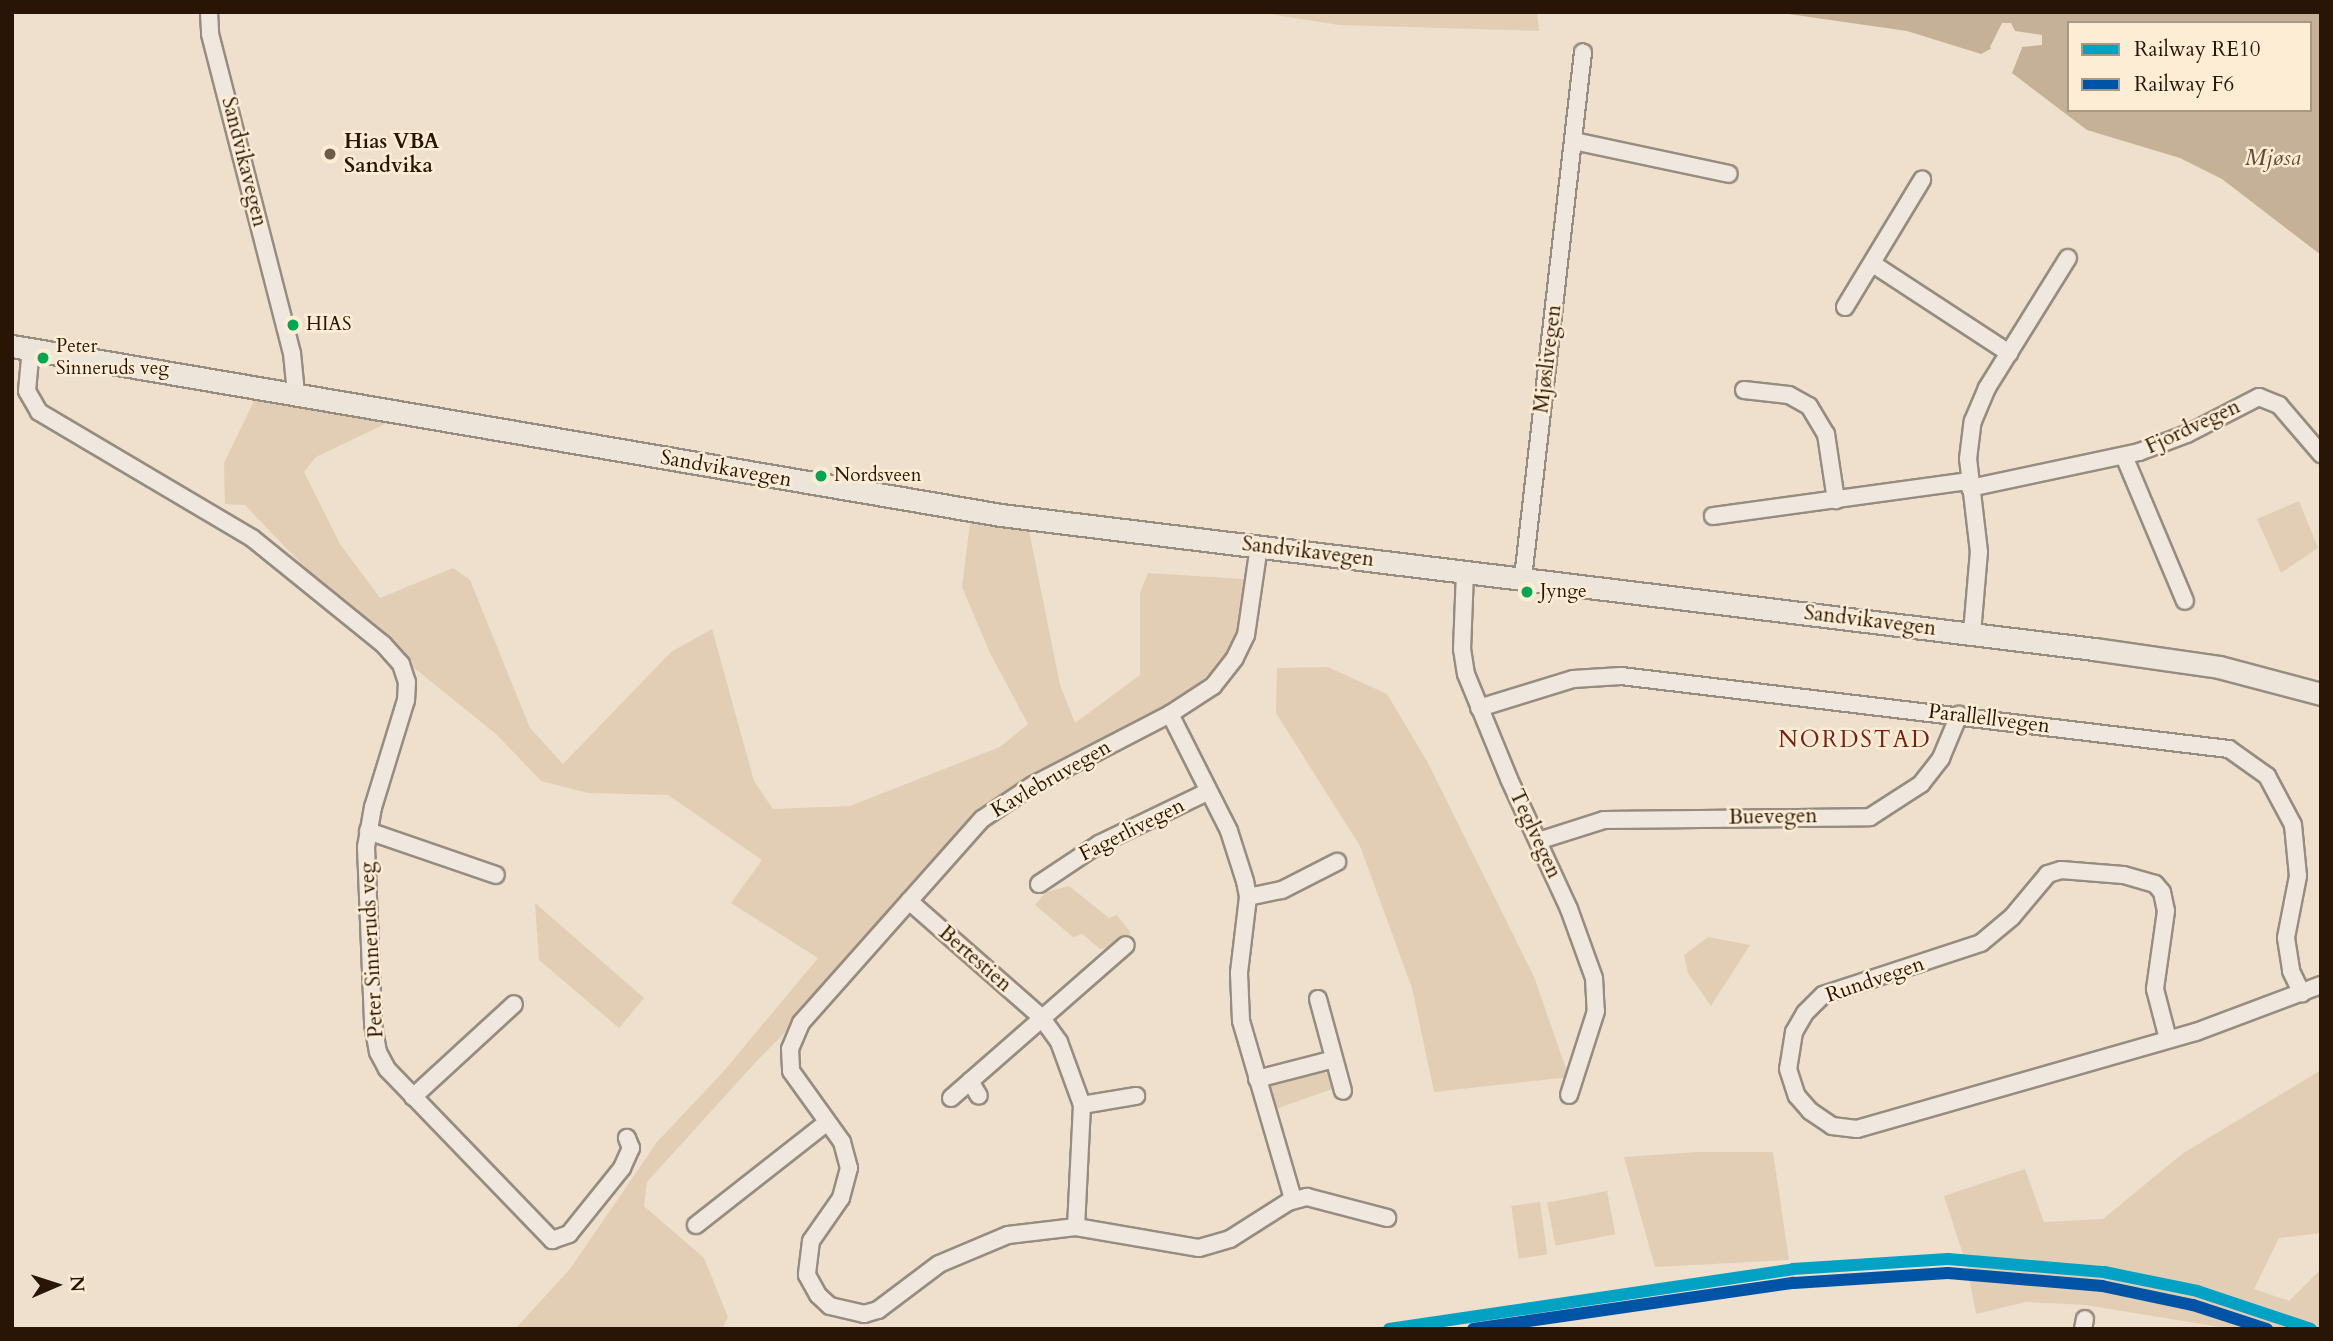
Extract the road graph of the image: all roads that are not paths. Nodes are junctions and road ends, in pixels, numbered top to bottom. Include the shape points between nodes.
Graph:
1 (209, 12) edge
2 (1583, 52) dead end
3 (1574, 141) junction
4 (1729, 174) dead end
5 (1922, 180) dead end
6 (2068, 258) dead end
7 (1873, 264) junction
8 (1845, 307) dead end
9 (22, 347) edge
10 (2009, 353) junction
11 (1744, 390) dead end
12 (296, 394) junction
13 (2321, 454) edge
14 (2124, 456) junction
15 (1970, 485) junction
16 (1836, 500) junction
17 (1713, 516) dead end
18 (1259, 545) junction
19 (1465, 572) junction
20 (1523, 578) junction
21 (2185, 601) dead end
22 (1972, 633) junction
23 (2321, 694) edge
24 (1479, 708) junction
25 (1170, 714) junction
26 (1959, 715) junction
27 (1207, 792) junction
28 (368, 831) junction
29 (1538, 841) junction
30 (1337, 862) dead end
31 (496, 875) dead end
32 (1039, 884) dead end
33 (1248, 897) junction
34 (909, 901) junction
35 (1126, 945) dead end
36 (2321, 985) edge
37 (2302, 994) junction
38 (1318, 999) dead end
39 (514, 1004) dead end
40 (1041, 1017) junction
41 (2168, 1039) junction
42 (1331, 1060) junction
43 (1257, 1079) junction
44 (970, 1081) junction
45 (1343, 1091) dead end
46 (1570, 1095) dead end
47 (979, 1096) dead end
48 (1136, 1096) dead end
49 (413, 1097) junction
50 (951, 1098) dead end
51 (1082, 1105) junction
52 (826, 1123) junction
53 (628, 1138) dead end
54 (1293, 1199) junction
55 (1387, 1218) dead end
56 (696, 1225) dead end
57 (1076, 1227) junction

1 - 12 street, Sandvikavegen via 210,34 292,353
2 - 3 street, Mjøslivegen
3 - 4 street
3 - 20 street, Mjøslivegen
5 - 7 street
6 - 10 street
7 - 8 street
7 - 10 street
9 - 12 main road, Sandvikavegen
9 - 28 street, Peter Sinneruds veg via 27,391 38,412 252,538 397,658 407,682 406,701
10 - 15 street via 1973,421
11 - 16 street via 1789,395 1809,406 1826,434
12 - 18 main road, Sandvikavegen via 1000,516
13 - 14 street, Fjordvegen via 2279,405 2264,397 2247,401 2187,434
14 - 15 street, Fjordvegen
14 - 21 street, Fjordvegen
15 - 16 street, Fjordvegen
15 - 22 street via 1979,552
16 - 17 street, Fjordvegen
18 - 19 main road, Sandvikavegen
18 - 25 street, Kavlebruvegen via 1250,622 1235,658 1213,686
19 - 20 main road, Sandvikavegen
19 - 24 street, Teglvegen via 1462,649
20 - 22 main road, Sandvikavegen
22 - 23 main road, Sandvikavegen via 2219,667
24 - 26 street, Parallellvegen via 1573,678 1621,676
24 - 29 street, Teglvegen
25 - 27 street, Fagerlivegen
25 - 34 street, Kavlebruvegen via 1008,800 965,836
26 - 29 street, Buevegen via 1946,749 1921,784 1870,817 1604,820
26 - 37 street, Parallellvegen via 2205,743 2251,761 2280,796 2293,825 2298,876 2286,938 2291,971
27 - 32 street, Fagerlivegen
27 - 33 street, Fagerlivegen via 1238,855
28 - 31 street, Peter Sinneruds veg
28 - 49 street, Peter Sinneruds veg via 375,1037 381,1062
29 - 46 street, Teglvegen via 1578,931 1597,995
30 - 33 street via 1282,890
33 - 43 street, Fagerlivegen via 1238,999
34 - 40 street, Bertestien
34 - 52 street, Kavlebruvegen via 806,1016 793,1039 790,1060 796,1082
35 - 40 street
36 - 37 street, Rundvegen
37 - 41 street, Rundvegen
38 - 42 street
39 - 49 street
40 - 44 street
40 - 51 street, Bertestien via 1073,1070
41 - 41 street, Rundvegen via 1857,1129 1832,1126 1810,1111 1797,1096 1788,1069 1794,1032 1823,995 1981,943 2012,917 2048,874 2061,870 2123,875 2155,884 2162,892 2166,911 2155,989
42 - 43 street
42 - 45 street
43 - 54 street, Fagerlivegen
44 - 47 street
44 - 50 street
48 - 51 street
49 - 53 street, Peter Sinneruds veg via 552,1240 569,1234 622,1168 630,1153
51 - 57 street, Bertestien
52 - 56 street
52 - 57 street, Kavlebruvegen via 848,1157 846,1185 811,1241 806,1264 818,1295 842,1311 878,1310 939,1264 976,1246 1008,1235
54 - 55 street via 1314,1198
54 - 57 street, Kavlebruvegen via 1230,1240 1211,1245 1177,1247

